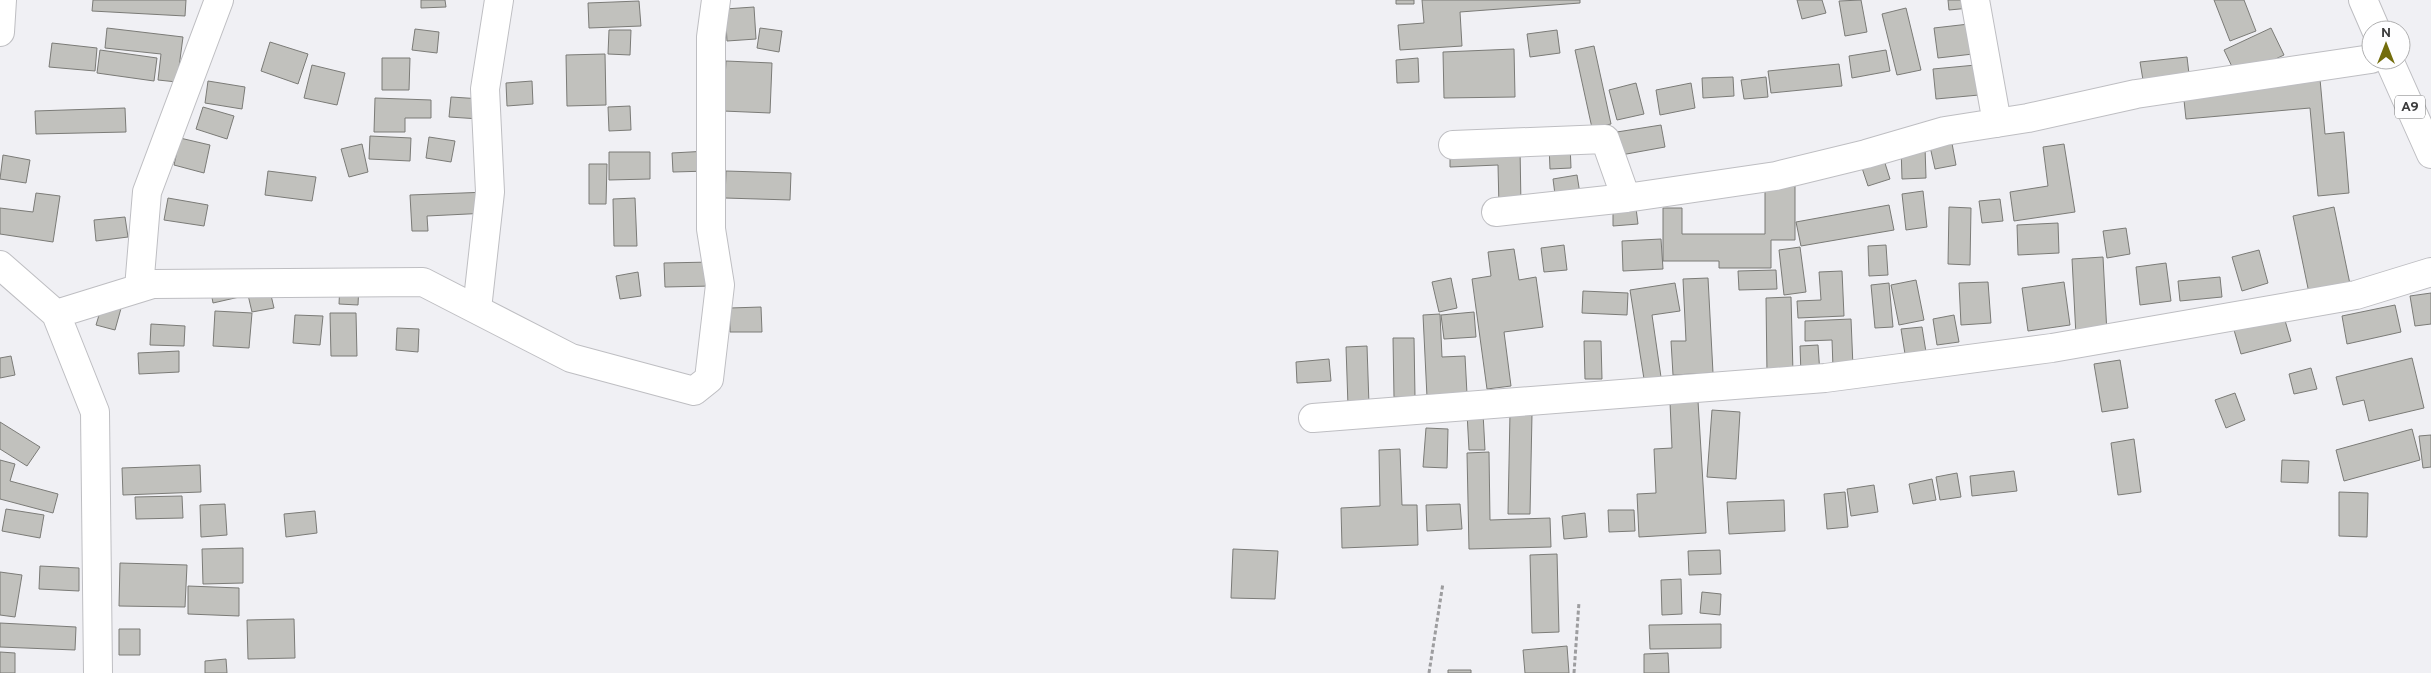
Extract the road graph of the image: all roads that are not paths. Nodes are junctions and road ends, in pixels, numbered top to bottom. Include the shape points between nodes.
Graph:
1 (2, 0) edge
2 (219, 0) edge
3 (499, 0) edge
4 (716, 0) edge
5 (1974, 0) edge
6 (2362, 0) edge
7 (2371, 20) edge
8 (0, 32) edge
9 (2361, 60) edge
10 (2393, 70) edge
11 (1997, 123) junction
12 (1453, 145) dead end
13 (2431, 154) edge
14 (1626, 198) junction
15 (1496, 212) dead end
16 (0, 265) edge
17 (2431, 272) edge
18 (139, 288) junction
19 (477, 309) junction
20 (56, 314) junction
21 (1313, 418) dead end
22 (98, 673) edge

1 - 8 street
2 - 18 street via 148,192
3 - 19 street via 485,89 490,192
4 - 19 street via 711,37 711,229 720,285 709,380 694,392 571,358
5 - 11 street
6 - 7 street
9 - 11 street via 2136,94
10 - 13 street, A9
11 - 14 street via 1945,131 1776,176
12 - 14 street via 1605,139
14 - 15 street
16 - 20 street
17 - 21 street via 2356,295 2052,348 1825,378
18 - 19 street via 152,284 424,282
18 - 20 street
20 - 22 street via 95,412

